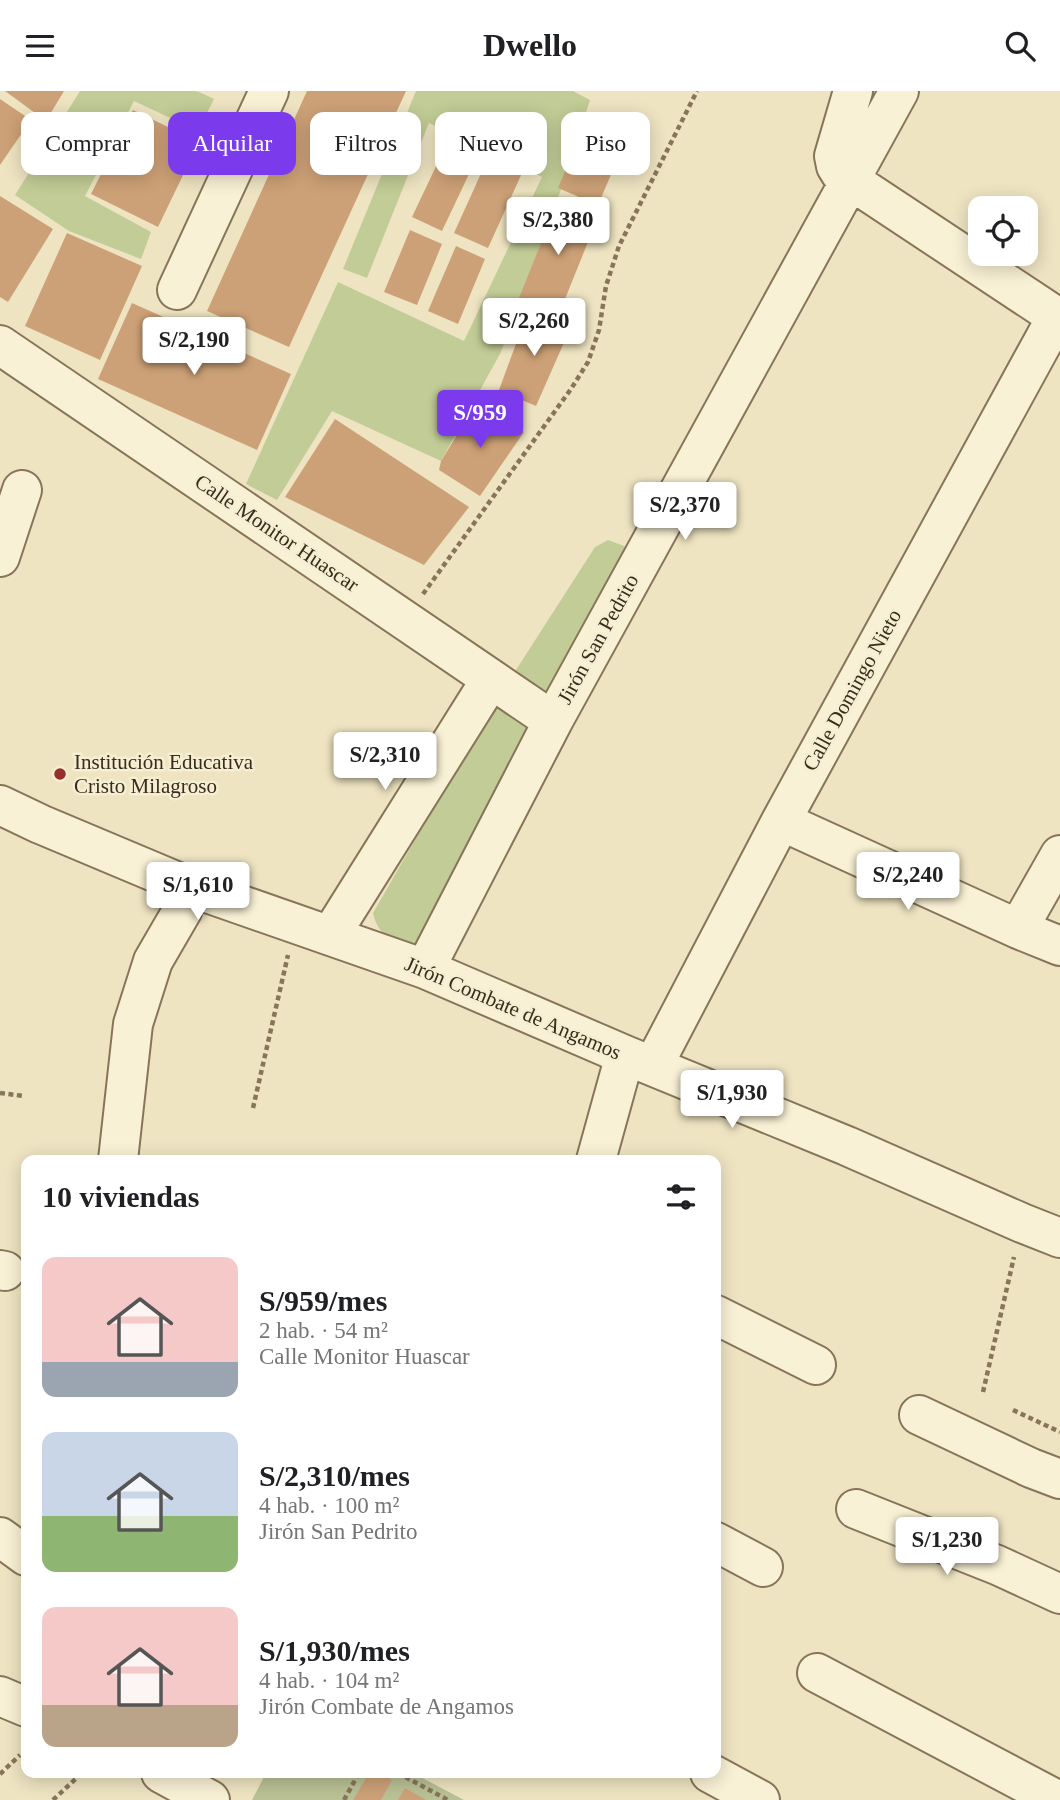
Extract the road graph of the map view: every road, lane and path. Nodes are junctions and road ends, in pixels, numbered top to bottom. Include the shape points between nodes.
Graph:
1 (269, 91) edge
2 (697, 91) edge
3 (853, 91) edge
4 (899, 91) edge
5 (850, 179) junction
6 (177, 290) dead end
7 (1058, 318) edge
8 (0, 345) edge
9 (22, 490) dead end
10 (0, 557) edge
11 (404, 620) junction
12 (491, 679) junction
13 (553, 721) junction
14 (0, 804) edge
15 (781, 821) junction
16 (1060, 855) edge
17 (190, 887) junction
18 (1018, 929) junction
19 (313, 931) junction
20 (1060, 946) edge
21 (425, 969) junction
22 (639, 1060) junction
23 (0, 1093) edge
24 (24, 1096) dead end
25 (253, 1108) dead end
26 (119, 1155) edge
27 (598, 1155) edge
28 (1021, 1223) junction
29 (1060, 1238) edge
30 (721, 1318) edge
31 (816, 1365) dead end
32 (983, 1392) dead end
33 (1013, 1410) dead end
34 (919, 1415) dead end
35 (1060, 1432) edge
36 (1060, 1479) edge
37 (856, 1509) dead end
38 (0, 1537) edge
39 (721, 1545) edge
40 (21, 1552) edge
41 (763, 1567) dead end
42 (1060, 1594) edge
43 (817, 1673) dead end
44 (0, 1696) edge
45 (21, 1705) edge
46 (20, 1755) dead end
47 (0, 1774) edge
48 (77, 1778) edge
49 (356, 1778) edge
50 (407, 1778) edge
51 (719, 1778) edge
52 (53, 1800) edge
53 (344, 1800) edge
54 (448, 1800) edge
55 (760, 1800) edge
56 (1057, 1800) edge

1 - 6 street
2 - 11 path via 619,246 589,362
3 - 5 street via 834,156 841,174
4 - 5 street, Jirón San Pedrito
5 - 7 street
5 - 13 street, Jirón San Pedrito
7 - 15 street, Calle Domingo Nieto
8 - 11 street, Calle Monitor Huascar
9 - 10 street
11 - 12 street, Calle Monitor Huascar
12 - 13 street, Calle Monitor Huascar
12 - 19 street
13 - 21 street, Jirón San Pedrito
14 - 17 street, Jirón Combate de Angamos
15 - 18 street
15 - 22 street, Calle Domingo Nieto
16 - 18 street
17 - 19 street, Jirón Combate de Angamos
17 - 26 street via 182,911 153,961 133,1024
18 - 20 street
19 - 21 street, Jirón Combate de Angamos
19 - 25 path
21 - 22 street, Jirón Combate de Angamos
22 - 27 street, Calle Domingo Nieto
22 - 28 street, Jirón Combate de Angamos
23 - 24 path
28 - 29 street, Jirón Combate de Angamos
28 - 32 path
30 - 31 street
33 - 35 path
34 - 36 street
37 - 42 street
38 - 40 street
39 - 41 street
43 - 56 street
44 - 45 street
46 - 47 path
48 - 52 path
49 - 53 path
50 - 54 path
51 - 55 street

